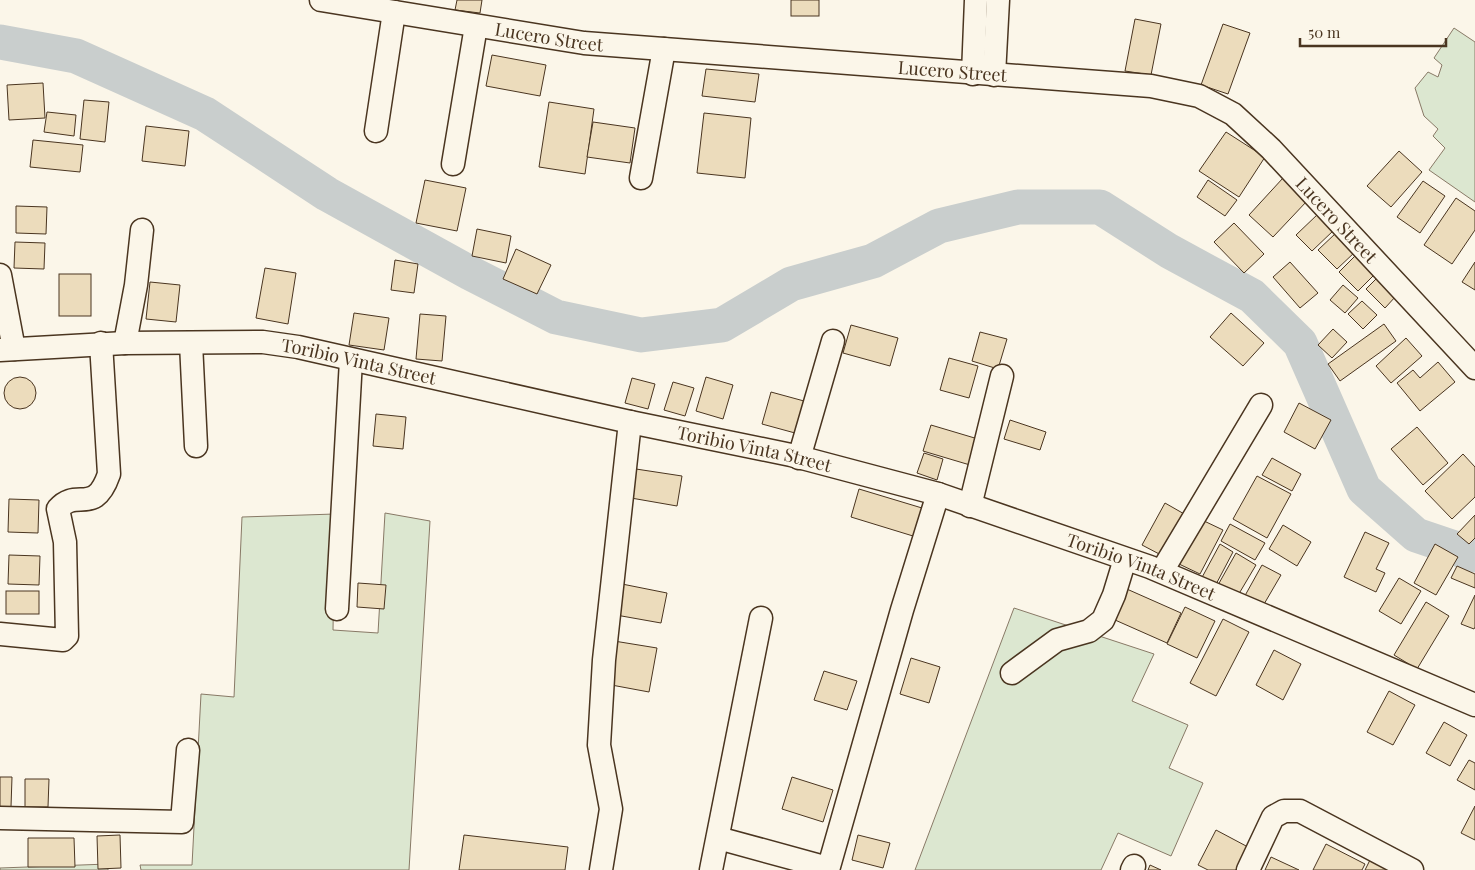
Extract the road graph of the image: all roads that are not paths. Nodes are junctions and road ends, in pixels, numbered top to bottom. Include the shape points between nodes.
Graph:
1 (320, 0) edge
2 (976, 0) edge
3 (998, 0) edge
4 (394, 12) junction
5 (476, 26) junction
6 (664, 49) junction
7 (983, 74) junction
8 (376, 132) dead end
9 (453, 164) dead end
10 (641, 178) dead end
11 (142, 230) dead end
12 (0, 275) edge
13 (833, 341) dead end
14 (101, 343) junction
15 (125, 343) junction
16 (191, 343) junction
17 (7, 350) edge
18 (351, 360) junction
19 (1475, 368) edge
20 (1002, 376) dead end
21 (1262, 405) dead end
22 (630, 422) junction
23 (196, 446) dead end
24 (799, 458) junction
25 (938, 494) junction
26 (970, 506) junction
27 (1124, 559) junction
28 (1162, 571) junction
29 (337, 609) dead end
30 (761, 618) dead end
31 (0, 634) edge
32 (1012, 673) dead end
33 (1475, 704) edge
34 (188, 750) dead end
35 (0, 818) edge
36 (718, 838) junction
37 (828, 869) edge
38 (601, 870) edge
39 (711, 870) edge
40 (1248, 870) edge
41 (1412, 870) edge

1 - 4 street, Lucero Street
2 - 7 street
3 - 7 street
4 - 5 street, Lucero Street
4 - 8 street
5 - 6 street, Lucero Street via 584,43
5 - 9 street
6 - 7 street, Lucero Street
6 - 10 street
7 - 19 street, Lucero Street via 1151,86 1199,96 1233,114 1271,148
11 - 15 street
12 - 17 street
13 - 24 street
14 - 15 street, Toribio Vinta Street
14 - 17 street, Toribio Vinta Street
14 - 31 street via 109,474 103,491 95,497 69,502 58,509 64,542 67,636 62,640
15 - 16 street, Toribio Vinta Street
16 - 18 street, Toribio Vinta Street via 263,342
16 - 23 street
18 - 22 street, Toribio Vinta Street
18 - 29 street
20 - 26 street
21 - 28 street
22 - 24 street, Toribio Vinta Street
22 - 38 street via 604,660 599,746 611,809
24 - 25 street, Toribio Vinta Street
25 - 26 street, Toribio Vinta Street
25 - 37 street
26 - 27 street, Toribio Vinta Street
27 - 28 street, Toribio Vinta Street
27 - 32 street via 1103,620 1089,631 1057,640
28 - 33 street, Toribio Vinta Street
30 - 36 street
34 - 35 street via 182,822
36 - 37 street
36 - 39 street
40 - 41 street via 1273,817 1284,811 1300,811

